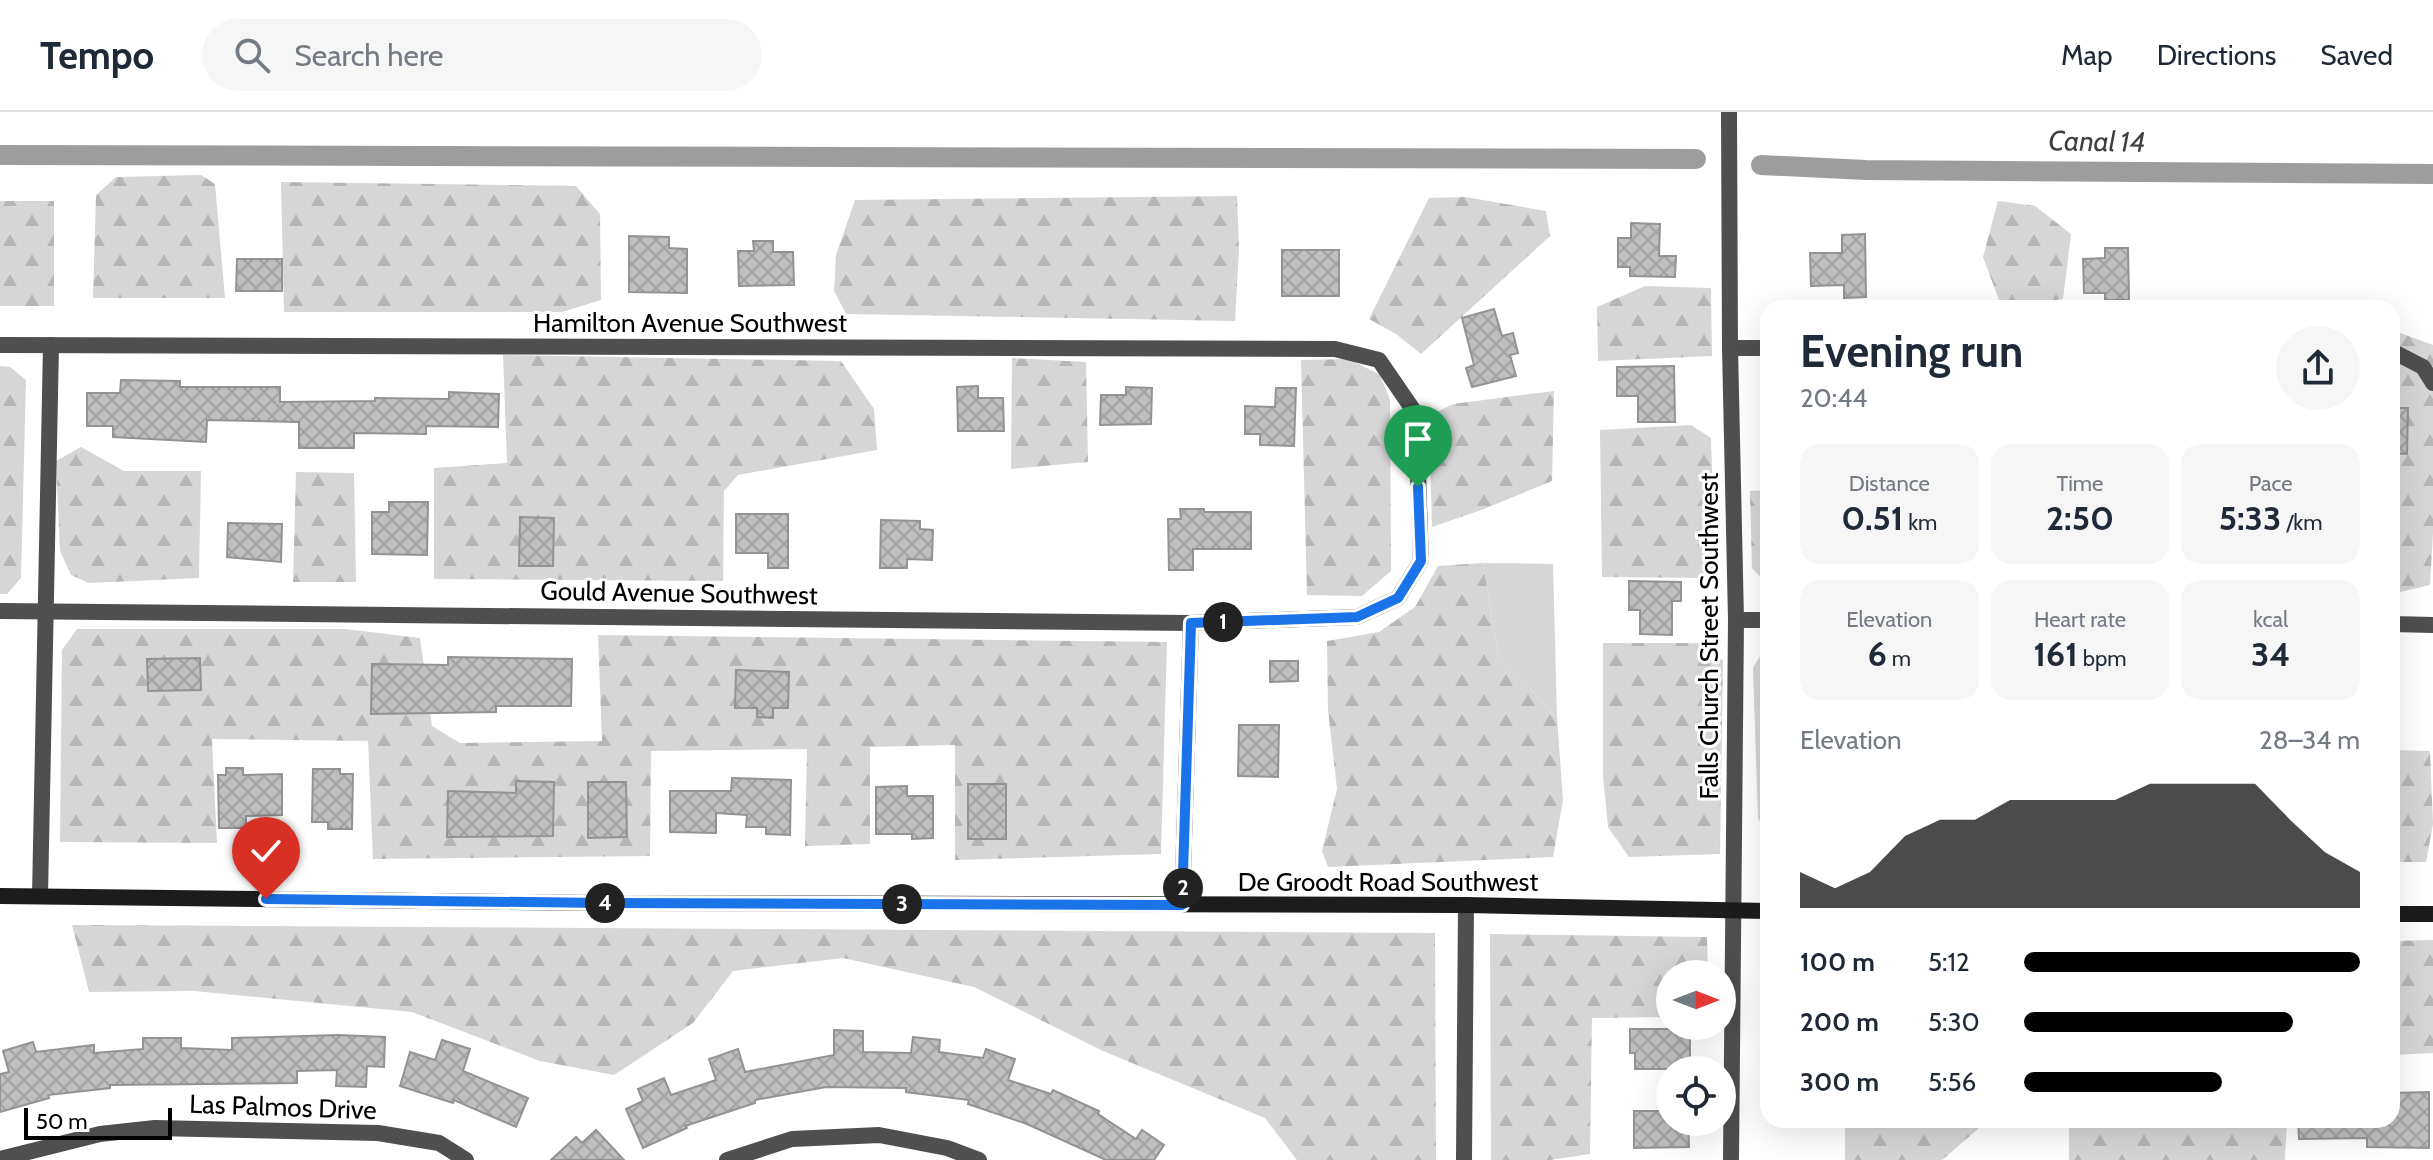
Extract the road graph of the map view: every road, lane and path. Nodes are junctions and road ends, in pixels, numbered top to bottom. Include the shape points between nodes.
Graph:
1 (1729, 112) edge
2 (0, 345) edge
3 (51, 345) junction
4 (1730, 348) junction
5 (1760, 348) edge
6 (2400, 355) edge
7 (2433, 383) edge
8 (0, 611) edge
9 (44, 611) junction
10 (1357, 617) joint
11 (1736, 620) junction
12 (1760, 620) edge
13 (1191, 623) junction
14 (2400, 624) edge
15 (2433, 625) edge
16 (0, 896) edge
17 (40, 896) junction
18 (1182, 905) junction
19 (1466, 905) junction
20 (1731, 911) junction
21 (1760, 911) edge
22 (2400, 914) edge
23 (2433, 914) edge
24 (0, 1159) edge
25 (466, 1160) edge
26 (727, 1160) edge
27 (979, 1160) edge
28 (1464, 1160) edge
29 (1731, 1160) edge

1 - 4 street, Falls Church Street Southwest
2 - 3 street, Hamilton Avenue Southwest
3 - 9 street
3 - 10 street, Hamilton Avenue Southwest via 1335,349 1379,360 1416,414 1421,561 1398,598
4 - 5 street
4 - 11 street, Falls Church Street Southwest
6 - 7 street via 2423,367
8 - 9 street, Gould Avenue Southwest
9 - 13 street, Gould Avenue Southwest
9 - 17 street
10 - 13 street, Gould Avenue Southwest
11 - 12 street
11 - 20 street, Falls Church Street Southwest
13 - 18 street
14 - 15 street
16 - 17 street, De Groodt Road Southwest
17 - 18 street, De Groodt Road Southwest
18 - 19 street, De Groodt Road Southwest
19 - 20 street, De Groodt Road Southwest
19 - 28 street
20 - 21 street, De Groodt Road Southwest
20 - 29 street, Falls Church Street Southwest
22 - 23 street
24 - 25 street, Las Palmos Drive via 100,1134 155,1128 378,1133 439,1143
26 - 27 street via 792,1139 879,1135

